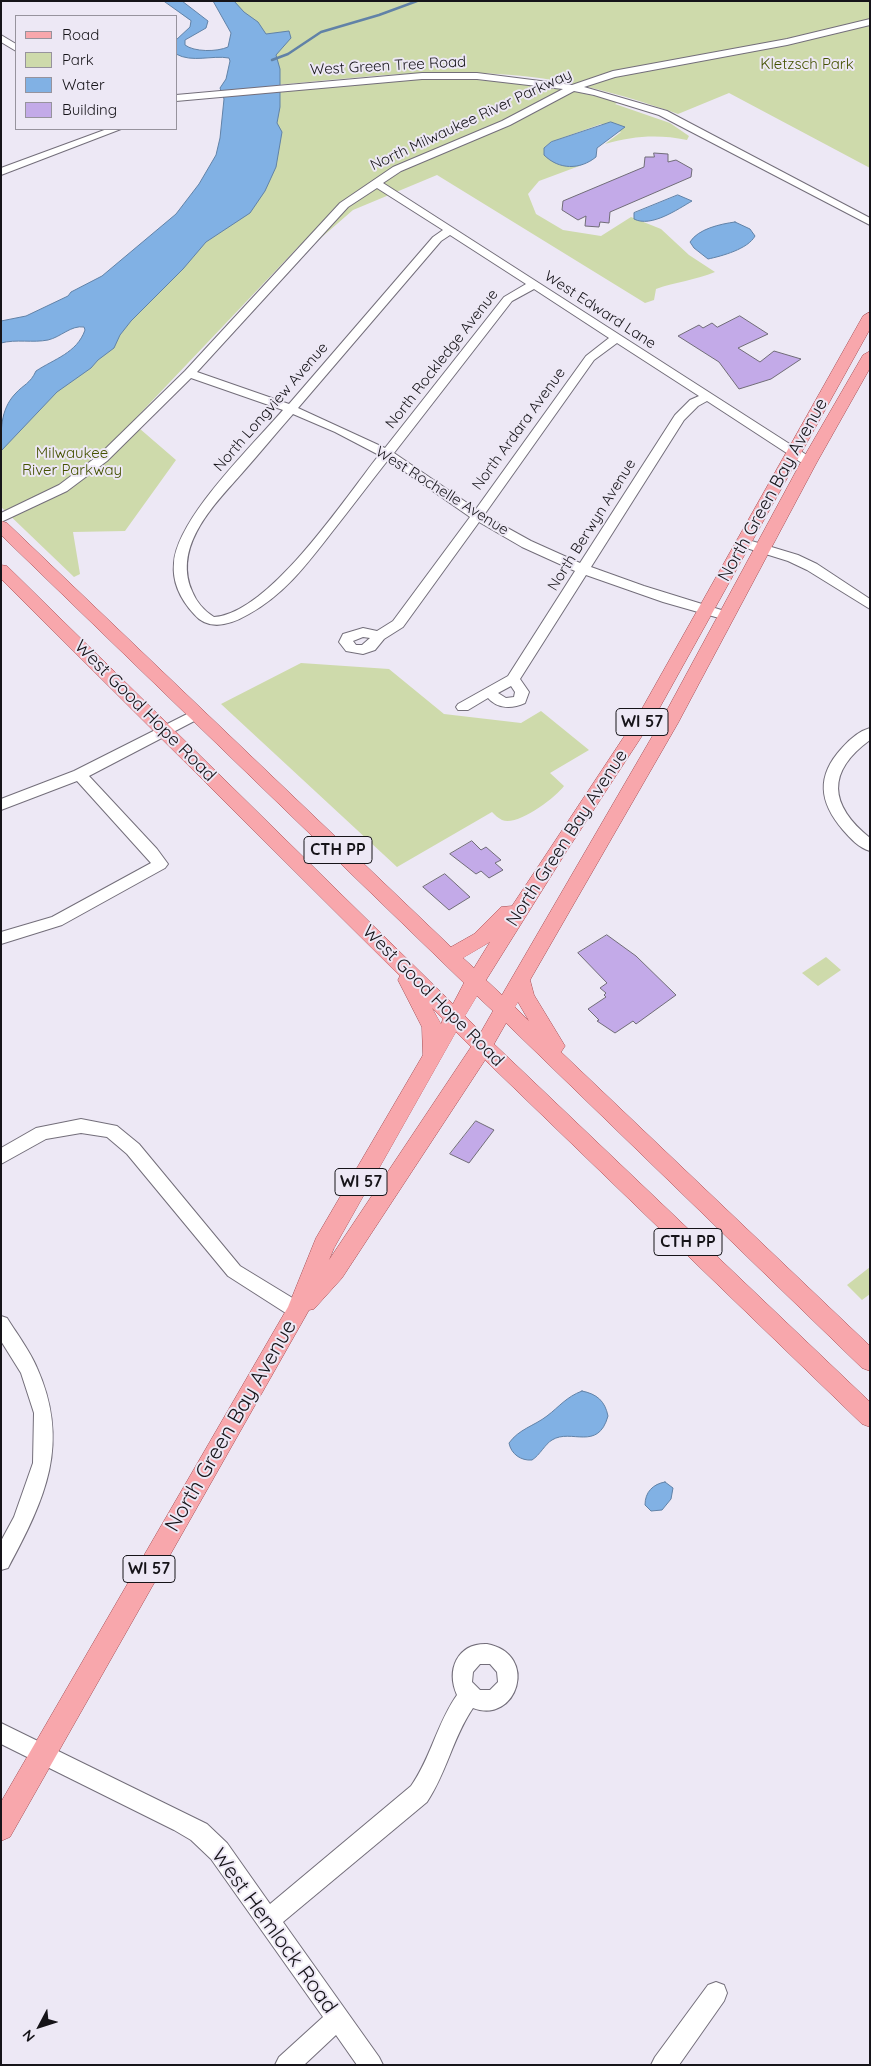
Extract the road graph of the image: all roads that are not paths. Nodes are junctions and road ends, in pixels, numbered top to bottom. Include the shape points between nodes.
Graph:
1 (870, 22) edge
2 (1, 38) edge
3 (15, 47) edge
4 (574, 87) junction
5 (178, 98) edge
6 (113, 130) edge
7 (1, 172) edge
8 (375, 182) junction
9 (870, 222) edge
10 (449, 231) junction
11 (533, 285) junction
12 (870, 316) edge
13 (617, 338) junction
14 (870, 354) edge
15 (189, 373) junction
16 (707, 397) junction
17 (292, 408) junction
18 (793, 452) junction
19 (387, 454) junction
20 (809, 462) junction
21 (477, 516) junction
22 (1, 518) edge
23 (1, 526) edge
24 (744, 543) junction
25 (762, 548) junction
26 (583, 569) junction
27 (1, 570) edge
28 (870, 605) edge
29 (706, 610) junction
30 (726, 616) junction
31 (212, 621) joint
32 (378, 636) dead end
33 (513, 679) junction
34 (493, 690) junction
35 (462, 707) dead end
36 (197, 714) junction
37 (166, 730) junction
38 (870, 733) edge
39 (79, 775) junction
40 (1, 805) edge
41 (870, 846) edge
42 (545, 868) junction
43 (1, 938) edge
44 (447, 955) junction
45 (400, 964) junction
46 (520, 979) junction
47 (475, 982) junction
48 (503, 1008) junction
49 (455, 1018) junction
50 (483, 1046) junction
51 (433, 1057) junction
52 (505, 1067) junction
53 (573, 1076) junction
54 (451, 1095) junction
55 (1, 1157) edge
56 (298, 1311) junction
57 (1, 1324) edge
58 (870, 1361) edge
59 (870, 1417) edge
60 (1, 1561) edge
61 (470, 1695) dead end
62 (1, 1733) edge
63 (44, 1753) junction
64 (1, 1828) edge
65 (269, 1919) junction
66 (716, 1993) dead end
67 (337, 2019) junction
68 (287, 2065) edge
69 (371, 2065) edge
70 (663, 2065) edge

1 - 4 street, North Milwaukee River Parkway via 787,42 613,74
2 - 3 street
4 - 5 street, West Green Tree Road via 506,78 453,76 395,78
4 - 8 street, North Milwaukee River Parkway via 506,123 411,162
4 - 9 street, West Green Tree Road via 628,100 678,120
6 - 7 street
8 - 10 street, West Edward Lane
8 - 15 street, North Milwaukee River Parkway via 344,205
10 - 11 street, West Edward Lane
10 - 17 street, North Longview Avenue via 437,239
11 - 13 street, West Edward Lane
11 - 19 street, North Rockledge Avenue via 508,299
12 - 18 main road, North Green Bay Avenue / WI 57
13 - 16 street, West Edward Lane
13 - 21 street, North Ardara Avenue via 590,358
14 - 20 main road, North Green Bay Avenue / WI 57
15 - 17 street, West Rochelle Avenue
15 - 22 street, North Milwaukee River Parkway via 103,458 56,492
16 - 18 street, West Edward Lane
16 - 26 street, North Berwyn Avenue via 694,403 679,418
17 - 19 street, West Rochelle Avenue
17 - 31 street, North Longview Avenue via 208,505 181,551 179,562 184,588 193,605
18 - 20 street, West Edward Lane
18 - 24 main road, North Green Bay Avenue / WI 57
19 - 21 street, West Rochelle Avenue
19 - 31 street, North Rockledge Avenue via 299,567 278,588 240,613
20 - 25 main road, North Green Bay Avenue / WI 57
21 - 26 street, West Rochelle Avenue
21 - 32 street, North Ardara Avenue via 408,612 390,630
23 - 36 main road, West Good Hope Road / CTH PP
24 - 25 street
24 - 29 main road, North Green Bay Avenue / WI 57
25 - 28 street via 812,567
25 - 30 main road, North Green Bay Avenue / WI 57
26 - 29 street, West Rochelle Avenue
26 - 33 street, North Berwyn Avenue
27 - 37 main road, West Good Hope Road / CTH PP
29 - 30 street, West Rochelle Avenue
29 - 42 main road, North Green Bay Avenue / WI 57 via 646,716
30 - 46 main road, North Green Bay Avenue / WI 57 via 669,723
33 - 34 street, North Berwyn Avenue
33 - 34 street via 523,695 518,702 500,701 492,696
34 - 35 street, North Berwyn Avenue
36 - 37 street
36 - 44 main road, West Good Hope Road / CTH PP
37 - 39 street
37 - 45 main road, West Good Hope Road / CTH PP
38 - 41 street via 838,759 829,782 831,797 840,816
39 - 40 street
39 - 43 street via 160,864 57,922
42 - 44 main road via 481,940 461,952
42 - 47 main road, North Green Bay Avenue / WI 57
44 - 47 main road, West Good Hope Road / CTH PP
45 - 49 main road, West Good Hope Road / CTH PP
45 - 51 main road via 432,1027
46 - 48 main road, North Green Bay Avenue / WI 57
46 - 53 main road via 524,996
47 - 48 main road, West Good Hope Road / CTH PP
47 - 49 main road, North Green Bay Avenue / WI 57
48 - 50 main road, North Green Bay Avenue / WI 57
48 - 53 main road, West Good Hope Road / CTH PP
49 - 50 main road, West Good Hope Road / CTH PP
49 - 51 main road, North Green Bay Avenue / WI 57
50 - 52 main road, West Good Hope Road / CTH PP
50 - 54 main road, North Green Bay Avenue / WI 57
51 - 56 main road, North Green Bay Avenue / WI 57 via 324,1245
52 - 54 main road via 483,1072
52 - 59 main road, West Good Hope Road / CTH PP
53 - 58 main road, West Good Hope Road / CTH PP
54 - 56 main road, North Green Bay Avenue / WI 57 via 334,1272
55 - 56 street via 42,1133 81,1126 112,1131 133,1149 234,1271
56 - 63 main road, North Green Bay Avenue / WI 57
57 - 60 street via 29,1370 43,1414 43,1463 23,1521
61 - 65 street via 454,1716 430,1778 419,1794
62 - 63 street, West Hemlock Road
63 - 64 main road, North Green Bay Avenue / WI 57
63 - 65 street, West Hemlock Road via 199,1832 219,1851
65 - 67 street, West Hemlock Road
66 - 70 street
67 - 68 street
67 - 69 street, West Hemlock Road

